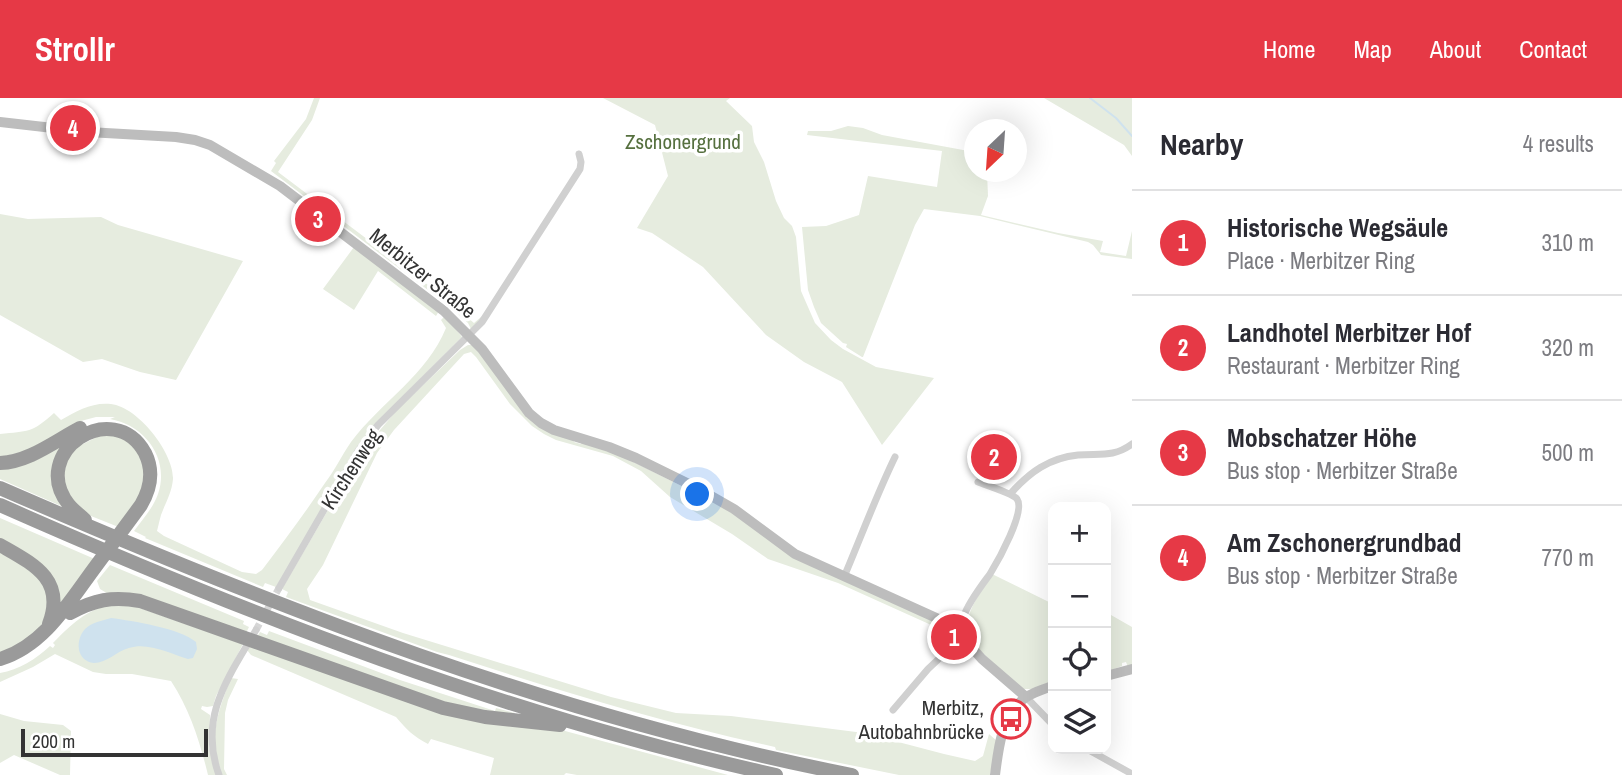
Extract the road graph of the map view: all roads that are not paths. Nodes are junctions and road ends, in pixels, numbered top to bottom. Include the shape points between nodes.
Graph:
1 (0, 122) edge
2 (579, 154) dead end
3 (470, 336) junction
4 (1132, 444) edge
5 (895, 457) dead end
6 (0, 463) edge
7 (978, 482) dead end
8 (0, 488) edge
9 (1011, 493) junction
10 (0, 505) edge
11 (104, 533) junction
12 (0, 545) edge
13 (845, 577) junction
14 (279, 588) tunnel mouth
15 (70, 613) junction
16 (964, 615) junction
17 (943, 621) junction
18 (47, 628) junction
19 (251, 636) junction
20 (962, 637) junction
21 (0, 659) edge
22 (0, 667) edge
23 (1132, 669) edge
24 (1111, 675) edge
25 (1048, 689) edge
26 (1026, 697) junction
27 (893, 710) dead end
28 (1048, 720) edge
29 (593, 728) junction
30 (1096, 754) edge
31 (995, 774) edge
32 (1132, 774) edge
33 (219, 775) edge
34 (776, 775) edge
35 (852, 775) edge

1 - 3 street, Merbitzer Straße via 176,137 210,145 280,186 444,311
2 - 3 street, Merbitzer Straße via 580,169
3 - 13 street via 541,423 636,458 699,489 795,554
3 - 14 street, Kirchenweg via 378,425 358,451
4 - 9 street via 1109,455 1052,460
5 - 13 street
6 - 15 highway via 27,456 97,422 131,429 154,456 158,470 151,503
7 - 9 street
8 - 11 highway
9 - 16 street via 1020,511
10 - 29 highway via 332,642
11 - 18 highway via 68,504 58,476 64,454 76,439 102,429 129,436 142,448 151,469 149,488 141,505
11 - 35 highway via 338,627 504,684 688,738
12 - 18 highway via 48,581 54,603
13 - 17 street
15 - 19 highway via 93,602 123,598
15 - 22 highway via 47,642 15,663
16 - 17 street
16 - 20 street
17 - 20 street
18 - 21 highway via 29,645
19 - 29 highway via 455,711
19 - 33 street via 214,711 212,748
20 - 26 street
20 - 27 street
23 - 24 street
25 - 26 street
26 - 28 street
26 - 31 street via 1009,718
29 - 34 highway
30 - 32 street

